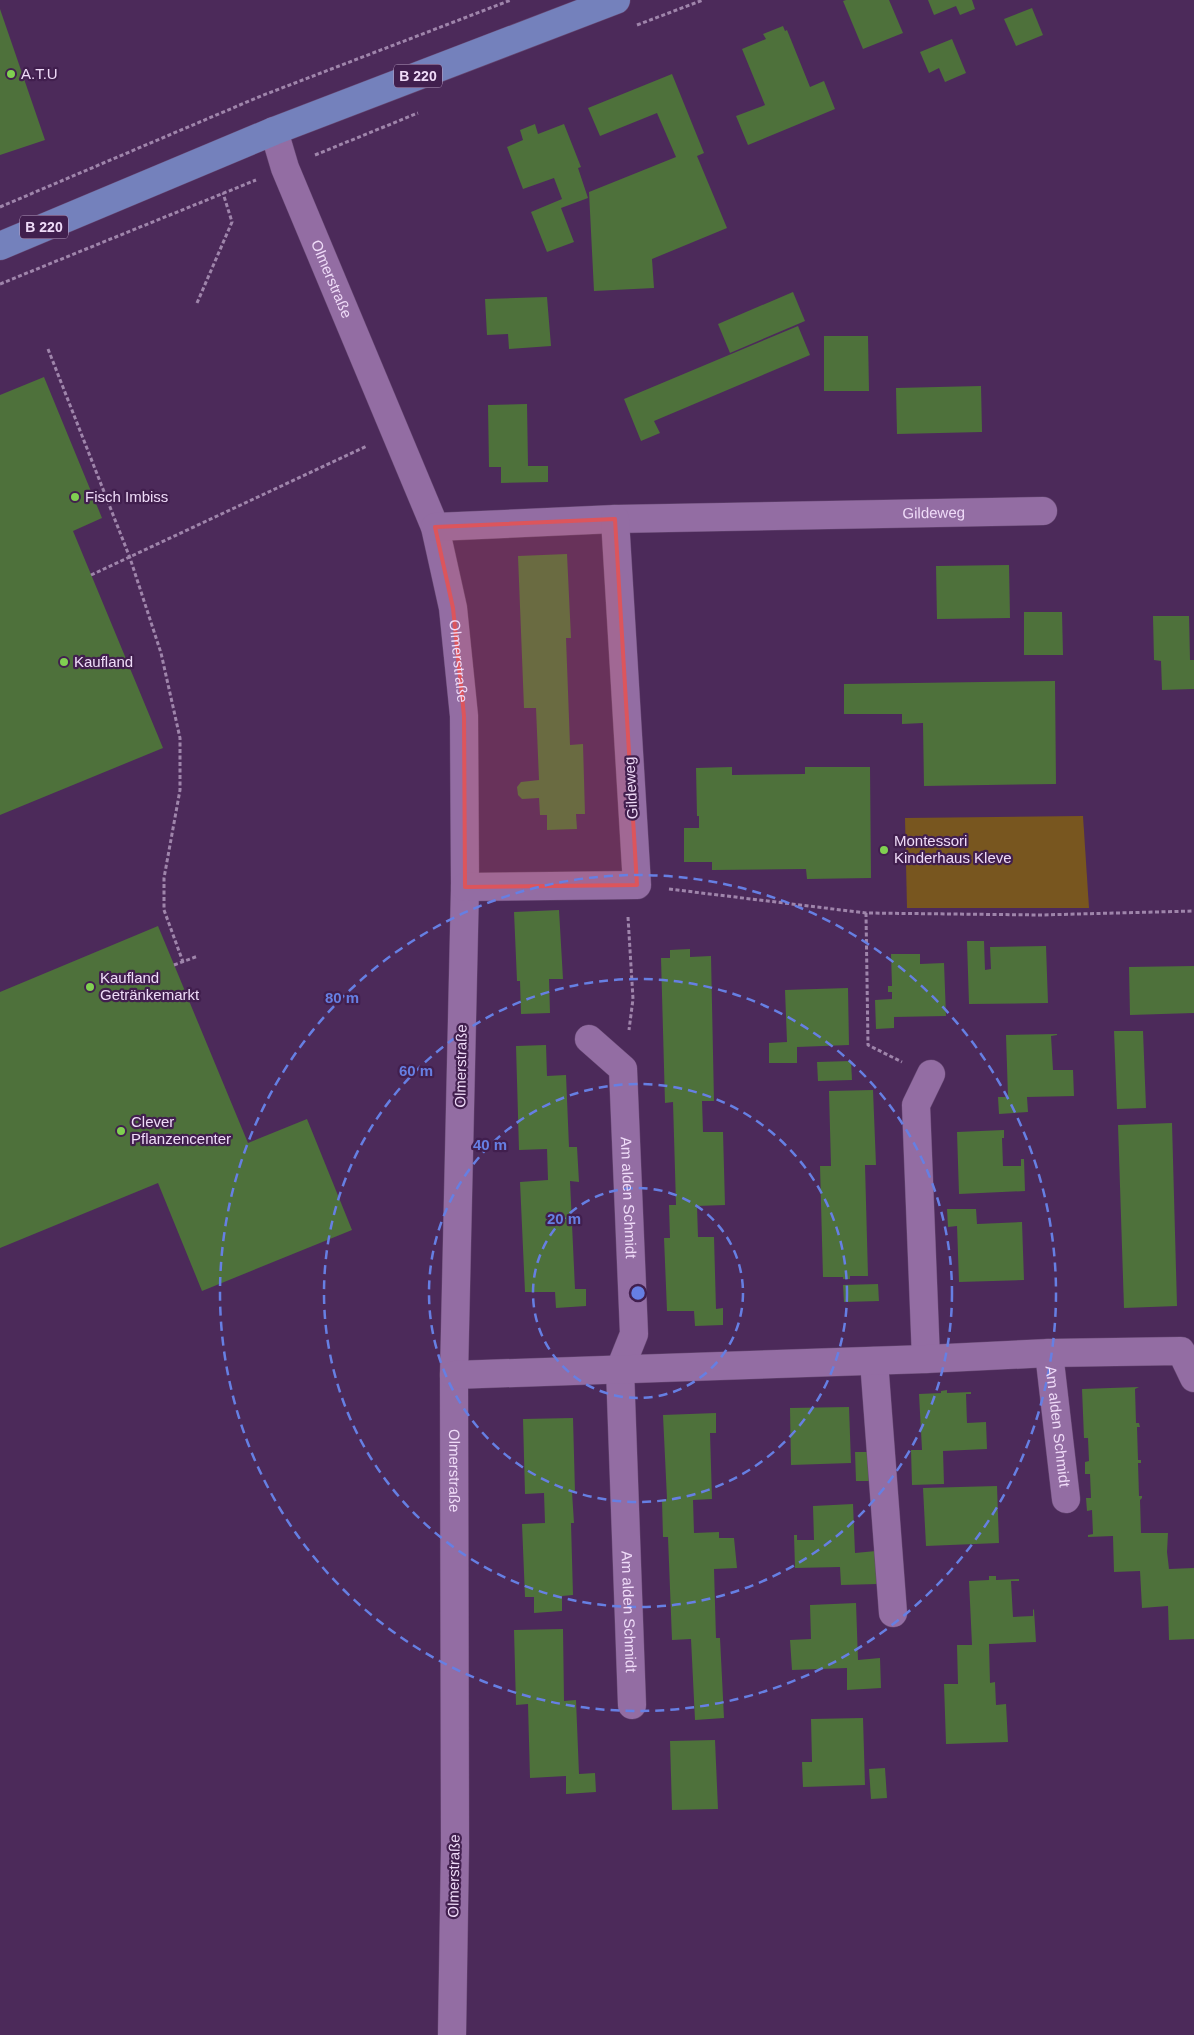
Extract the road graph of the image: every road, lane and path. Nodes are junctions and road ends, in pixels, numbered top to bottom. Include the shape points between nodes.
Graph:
1 (510, 0) edge
2 (616, 0) edge
3 (703, 0) edge
4 (630, 28) dead end
5 (421, 112) dead end
6 (274, 131) junction
7 (285, 168) junction
8 (223, 193) junction
9 (0, 207) edge
10 (0, 246) edge
11 (0, 284) edge
12 (197, 303) dead end
13 (48, 349) dead end
14 (396, 433) junction
15 (1043, 511) dead end
16 (615, 519) junction
17 (435, 526) junction
18 (130, 558) junction
19 (92, 575) dead end
20 (637, 885) junction
21 (465, 887) junction
22 (1194, 910) edge
23 (866, 913) junction
24 (198, 956) dead end
25 (183, 962) junction
26 (174, 965) dead end
27 (589, 1039) dead end
28 (623, 1069) junction
29 (931, 1075) joint
30 (1188, 1344) edge
31 (1049, 1353) junction
32 (926, 1359) junction
33 (874, 1361) junction
34 (620, 1369) junction
35 (454, 1375) junction
36 (1194, 1378) edge
37 (1066, 1499) dead end
38 (893, 1613) dead end
39 (632, 1705) dead end
40 (452, 2035) edge

1 - 9 path via 261,96
2 - 6 main road, B 220
3 - 4 path
5 - 7 path
6 - 7 street, Olmerstraße
6 - 10 main road, B 220
7 - 8 path
7 - 14 street, Olmerstraße
8 - 11 path
8 - 12 path via 232,222
13 - 18 path
14 - 17 street, Olmerstraße
14 - 18 path
15 - 16 street, Gildeweg
16 - 17 street, Gildeweg
16 - 20 street, Gildeweg
17 - 21 street, Olmerstraße via 454,608 464,716
18 - 19 path
18 - 25 path via 161,653 180,738 180,790 164,878 164,910
20 - 21 street
20 - 23 path
20 - 28 path via 627,908 633,999
21 - 35 street, Olmerstraße
22 - 23 path via 1040,915
23 - 29 path via 868,1045
24 - 25 path
25 - 26 path
27 - 28 street
28 - 34 street, Am alden Schmidt via 634,1334
29 - 32 street via 916,1105
30 - 31 street, Am alden Schmidt
30 - 36 street, Am alden Schmidt
31 - 32 street, Am alden Schmidt
31 - 37 street, Am alden Schmidt
32 - 33 street, Am alden Schmidt
33 - 34 street, Am alden Schmidt
33 - 38 street
34 - 35 street, Am alden Schmidt
34 - 39 street, Am alden Schmidt
35 - 40 street, Olmerstraße

